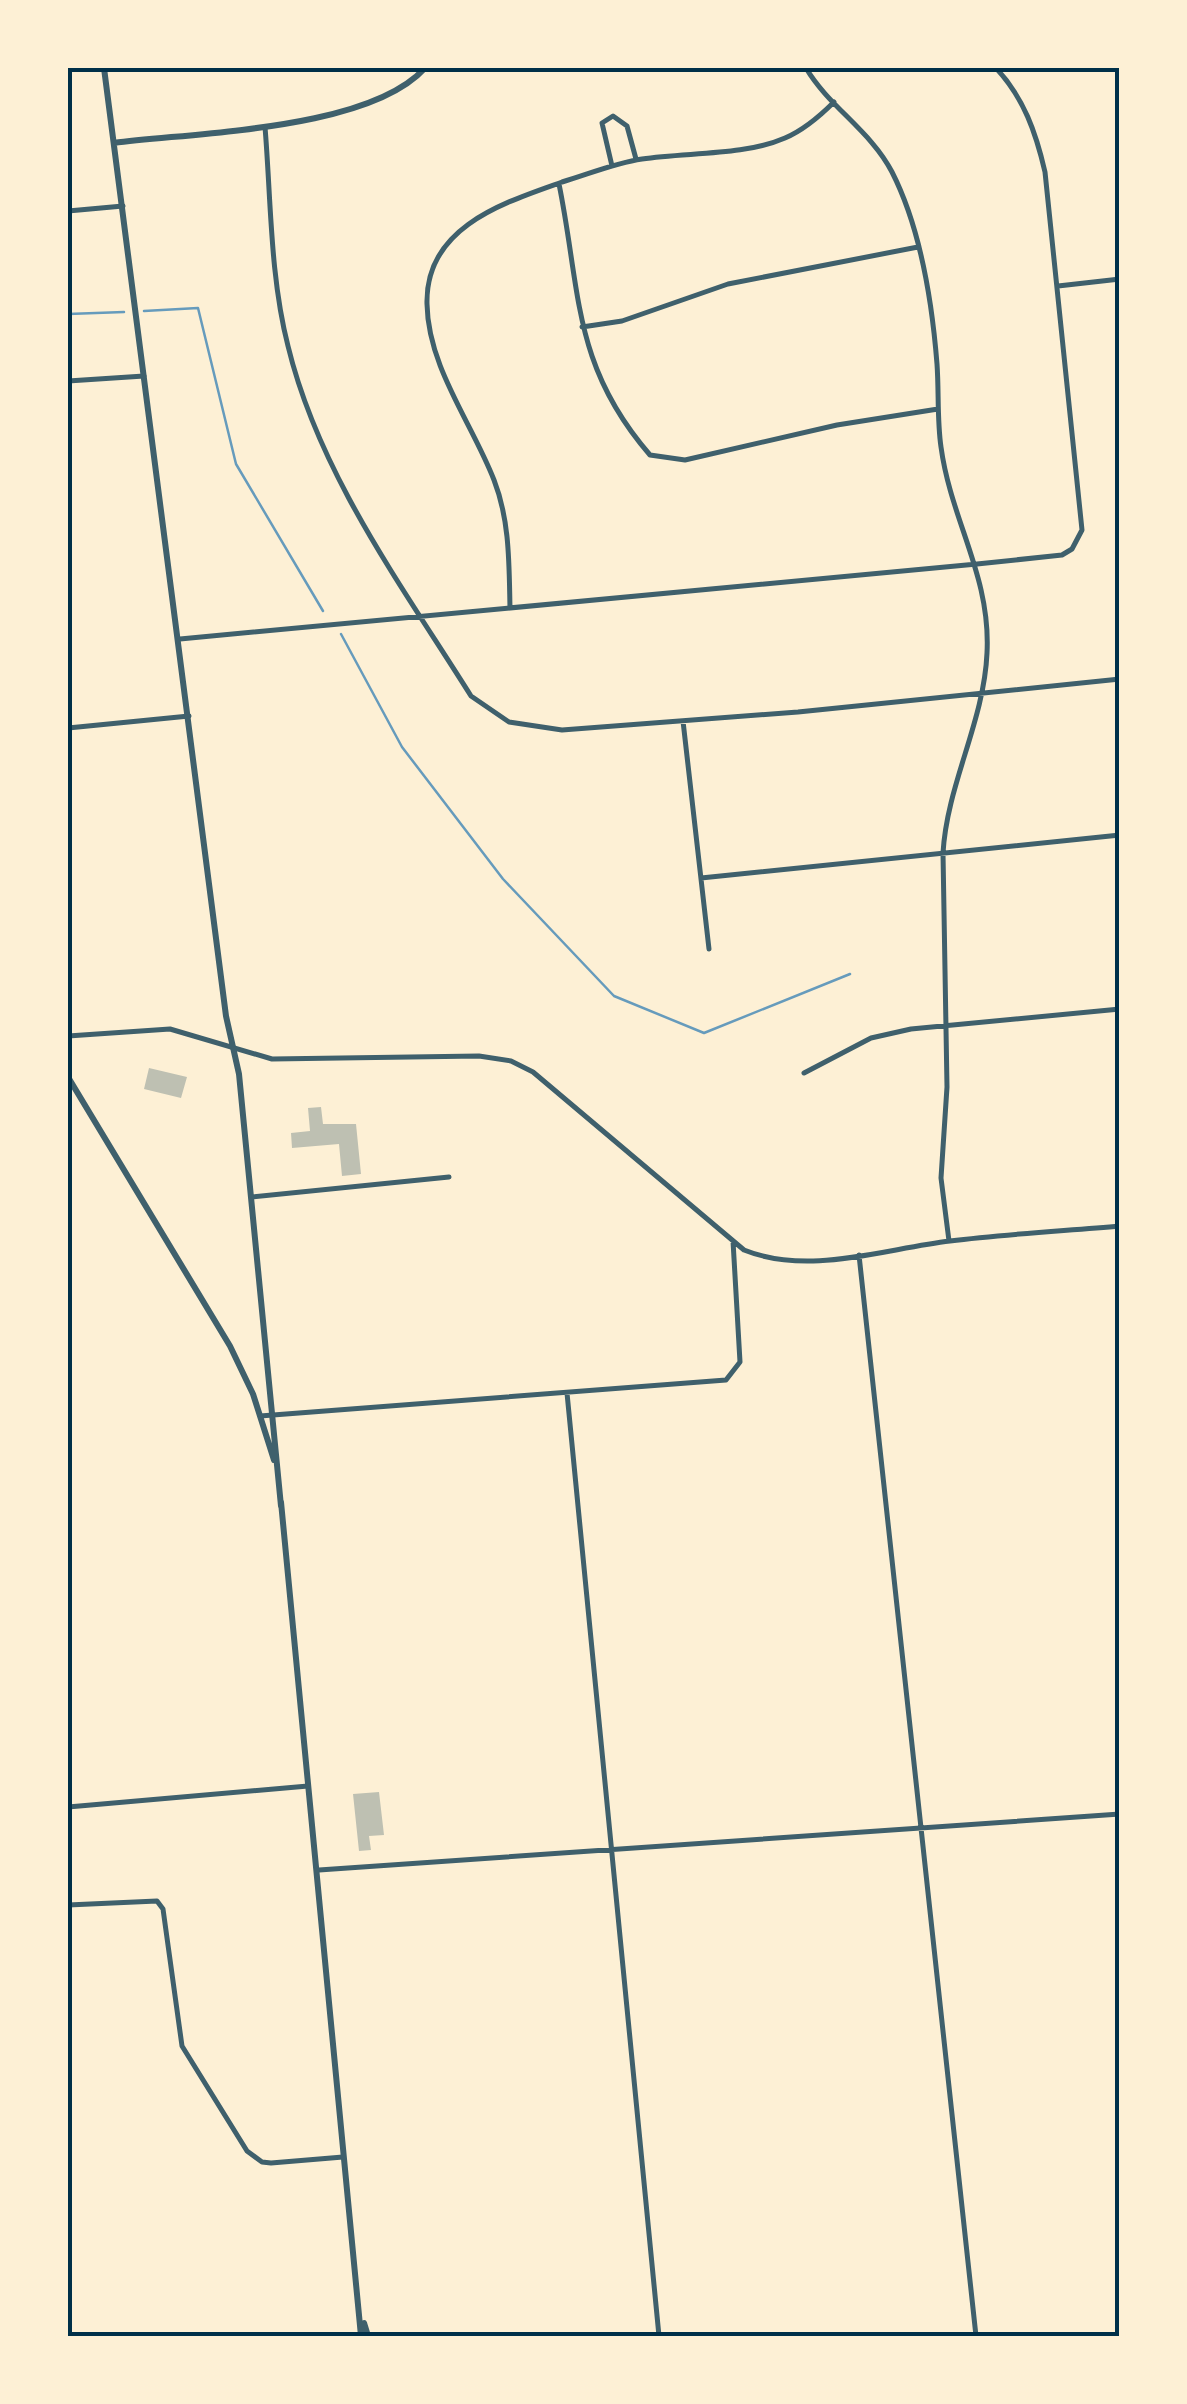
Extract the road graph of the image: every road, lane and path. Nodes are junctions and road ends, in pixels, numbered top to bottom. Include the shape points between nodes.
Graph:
1 (104, 68) edge
2 (426, 68) edge
3 (806, 68) edge
4 (996, 68) edge
5 (834, 102) junction
6 (265, 124) junction
7 (114, 143) junction
8 (636, 160) junction
9 (612, 166) junction
10 (559, 184) junction
11 (122, 206) junction
12 (68, 211) edge
13 (918, 247) junction
14 (1120, 279) edge
15 (1058, 286) junction
16 (582, 326) junction
17 (144, 376) junction
18 (68, 381) edge
19 (938, 410) junction
20 (977, 564) junction
21 (510, 608) junction
22 (421, 616) junction
23 (180, 639) junction
24 (1120, 679) edge
25 (982, 693) junction
26 (189, 716) junction
27 (683, 721) junction
28 (68, 728) edge
29 (1120, 835) edge
30 (943, 852) junction
31 (701, 878) junction
32 (709, 949) dead end
33 (1120, 1009) edge
34 (946, 1023) junction
35 (68, 1036) edge
36 (234, 1050) junction
37 (804, 1072) dead end
38 (68, 1077) edge
39 (448, 1177) dead end
40 (252, 1197) junction
41 (1120, 1226) edge
42 (733, 1240) junction
43 (949, 1241) junction
44 (859, 1255) junction
45 (567, 1393) junction
46 (274, 1415) junction
47 (260, 1416) junction
48 (282, 1506) junction
49 (311, 1786) junction
50 (68, 1807) edge
51 (1120, 1814) edge
52 (922, 1827) junction
53 (612, 1848) junction
54 (319, 1870) junction
55 (68, 1905) edge
56 (346, 2156) junction
57 (365, 2336) edge
58 (659, 2336) edge
59 (976, 2336) edge

1 - 7 street
2 - 6 street via 366,107
3 - 5 street
4 - 15 street via 1014,88 1040,147
5 - 8 street via 800,130 767,144
5 - 13 street via 891,170
6 - 7 street
6 - 22 street via 280,308 296,375 371,538
7 - 11 street
8 - 9 street
8 - 9 street via 627,126 613,116 602,123
9 - 10 street
10 - 16 street
10 - 21 street via 483,213 452,237 432,266 427,304 438,358 502,502
11 - 12 street
11 - 17 street
13 - 16 street via 728,284 622,321
13 - 19 street via 933,324
14 - 15 street
15 - 20 street via 1082,530 1062,555
16 - 19 street via 609,402 650,454 662,459 685,460 837,424
17 - 18 street
17 - 23 street
19 - 20 street via 948,482
20 - 21 street
20 - 25 street via 988,625
21 - 22 street
22 - 23 street
22 - 27 street via 471,696 490,712 533,729
23 - 26 street
24 - 25 street
25 - 27 street
25 - 30 street via 945,820
26 - 28 street
26 - 36 street
27 - 31 street
29 - 30 street
30 - 31 street
30 - 34 street
31 - 32 street
33 - 34 street
34 - 37 street via 871,1038
34 - 43 street via 941,1178
35 - 36 street via 170,1028
36 - 40 street
36 - 42 street via 288,1060 427,1054 511,1060
38 - 47 street via 230,1346
39 - 40 street
40 - 46 street
41 - 43 street
42 - 44 street via 788,1263
42 - 45 street via 740,1362 726,1380
43 - 44 street
44 - 52 street
45 - 46 street
45 - 53 street
46 - 47 street
46 - 48 street
47 - 48 street
48 - 49 street
49 - 50 street
49 - 54 street
51 - 52 street
52 - 53 street
52 - 59 street
53 - 54 street
53 - 58 street
54 - 56 street
55 - 56 street via 158,1901 182,2046 247,2151 271,2163
56 - 57 street

